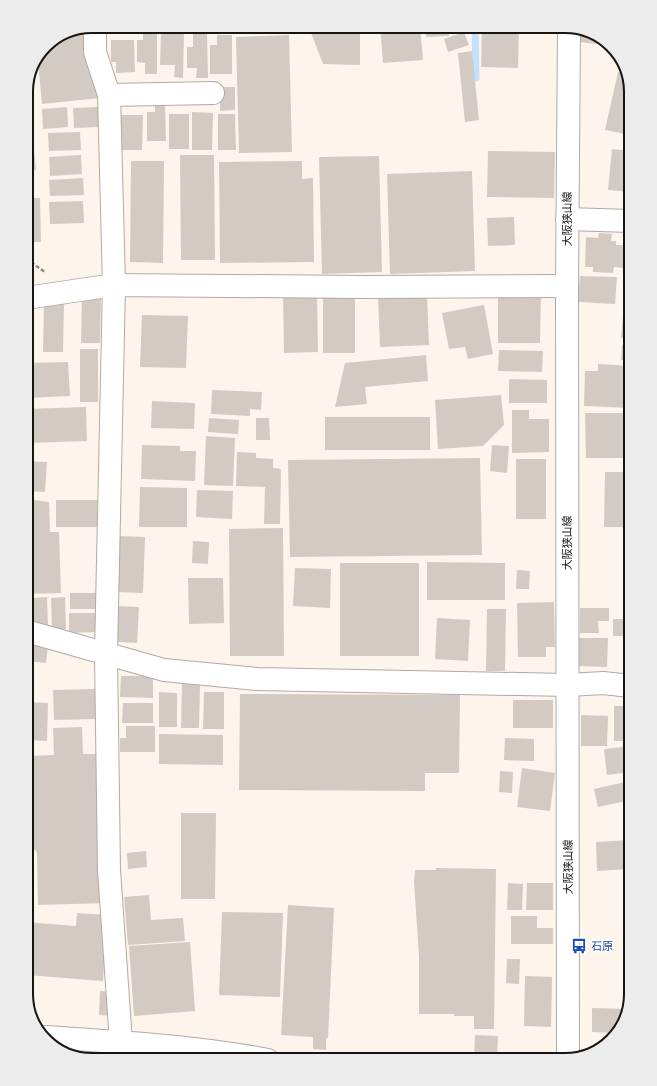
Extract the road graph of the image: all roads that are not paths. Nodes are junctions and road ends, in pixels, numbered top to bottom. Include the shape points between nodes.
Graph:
1 (95, 33) edge
2 (569, 33) edge
3 (213, 94) dead end
4 (109, 95) junction
5 (567, 219) junction
6 (624, 221) edge
7 (114, 285) junction
8 (567, 286) junction
9 (33, 297) edge
10 (33, 633) edge
11 (106, 654) junction
12 (568, 685) junction
13 (624, 685) edge
14 (54, 1039) edge
15 (120, 1051) edge
16 (182, 1053) edge
17 (568, 1053) edge

1 - 4 street via 96,52
2 - 5 street, 大阪狭山線
3 - 4 street
4 - 7 street
5 - 6 street
5 - 8 street, 大阪狭山線
7 - 8 street
7 - 9 street
7 - 11 street
8 - 12 street, 大阪狭山線
10 - 11 street
11 - 12 street via 164,670 257,679
11 - 15 street via 109,870
12 - 13 street via 603,683
12 - 17 street, 大阪狭山線
14 - 15 street
15 - 16 street

